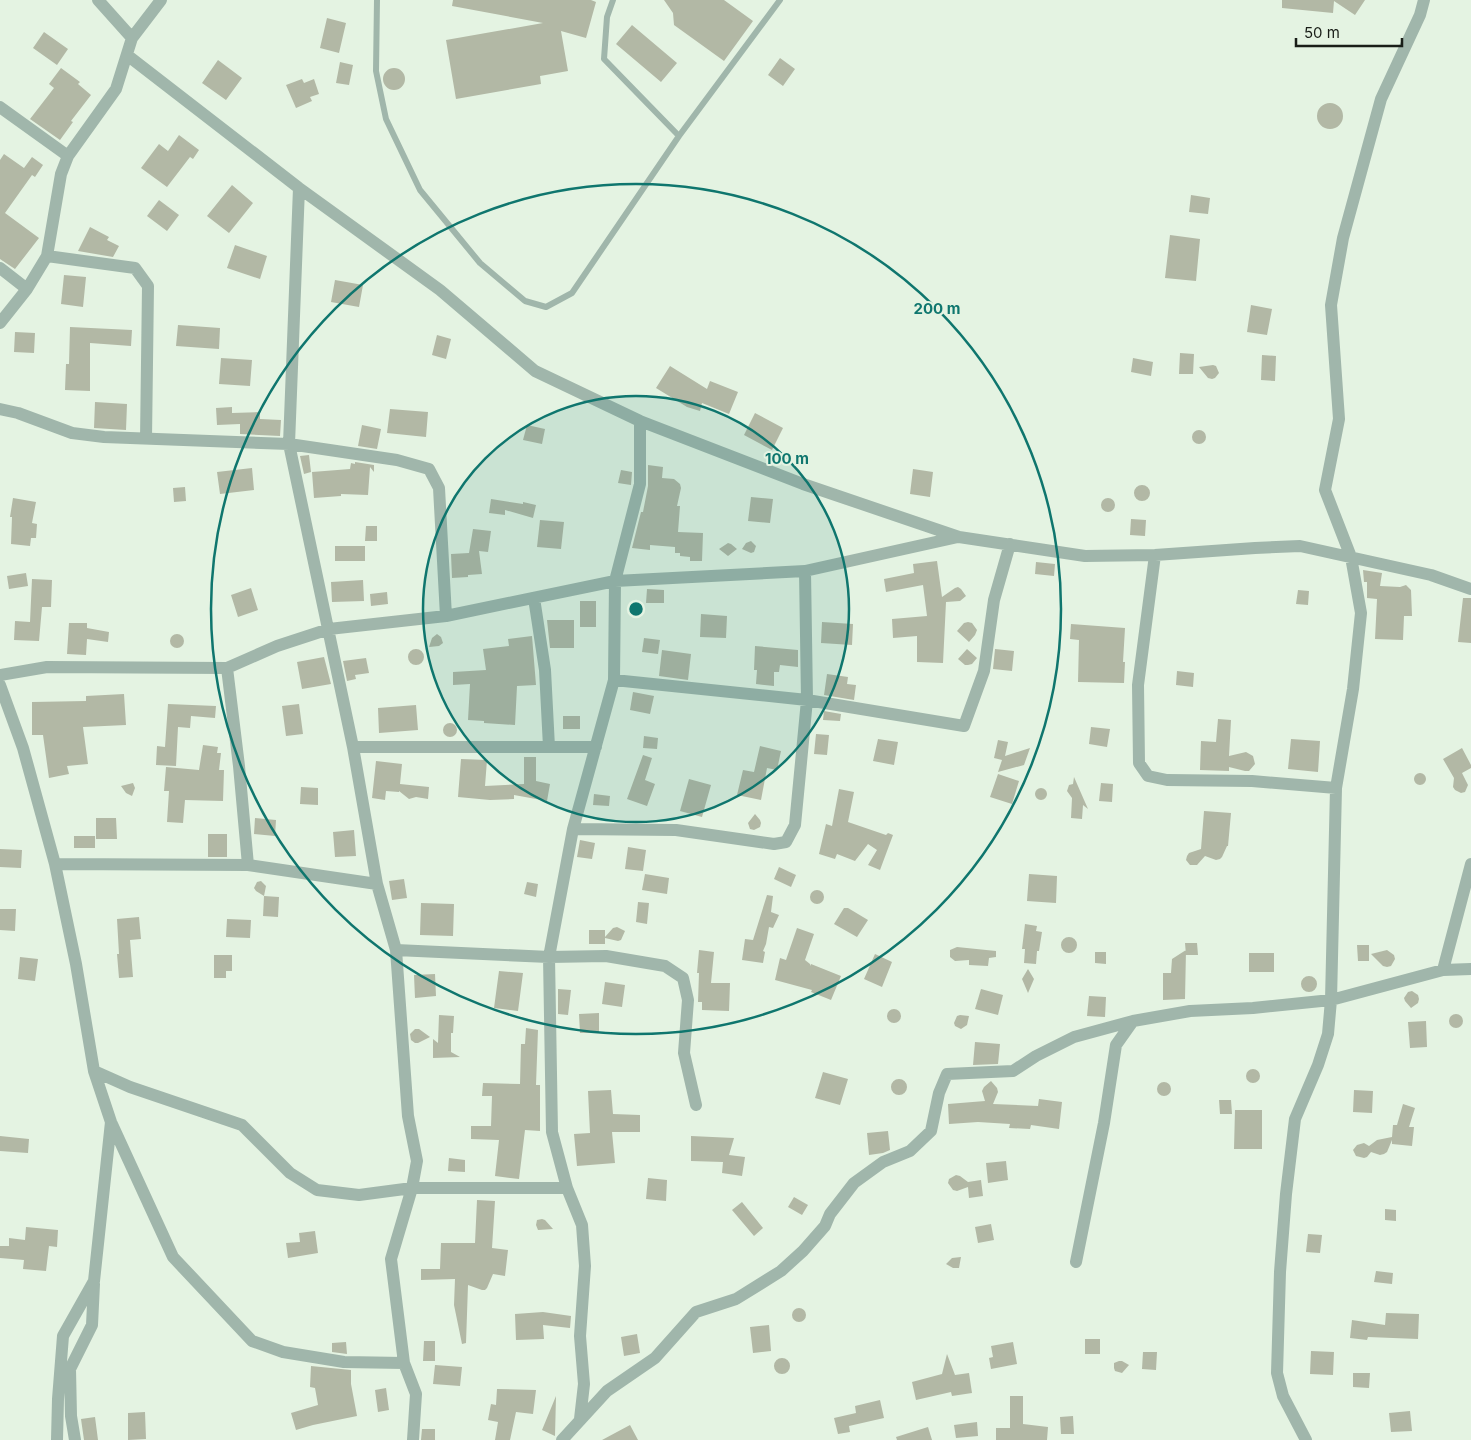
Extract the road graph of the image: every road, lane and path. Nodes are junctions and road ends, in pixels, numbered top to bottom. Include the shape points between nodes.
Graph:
1 (98, 0) edge
2 (161, 0) edge
3 (377, 0) edge
4 (613, 0) edge
5 (780, 0) edge
6 (1424, 0) edge
7 (132, 38) junction
8 (127, 55) junction
9 (0, 107) edge
10 (679, 136) junction
11 (68, 156) junction
12 (299, 188) junction
13 (47, 256) junction
14 (0, 268) edge
15 (26, 288) junction
16 (0, 323) edge
17 (0, 409) edge
18 (640, 421) junction
19 (146, 439) junction
20 (289, 444) junction
21 (959, 537) junction
22 (1010, 544) junction
23 (1155, 555) junction
24 (1351, 557) junction
25 (805, 572) junction
26 (615, 581) junction
27 (1471, 590) edge
28 (534, 598) junction
29 (446, 616) junction
30 (329, 629) junction
31 (227, 668) junction
32 (0, 675) edge
33 (614, 680) junction
34 (0, 685) edge
35 (807, 700) junction
36 (353, 747) junction
37 (549, 747) junction
38 (596, 747) junction
39 (1336, 788) junction
40 (573, 829) junction
41 (55, 864) junction
42 (1471, 864) edge
43 (248, 865) junction
44 (377, 884) junction
45 (396, 950) junction
46 (549, 957) junction
47 (1471, 969) edge
48 (1443, 970) junction
49 (1331, 1000) junction
50 (1133, 1021) junction
51 (94, 1070) junction
52 (696, 1105) dead end
53 (111, 1122) junction
54 (412, 1188) junction
55 (568, 1188) junction
56 (1076, 1262) dead end
57 (94, 1282) junction
58 (404, 1363) junction
59 (580, 1419) junction
60 (57, 1440) edge
61 (75, 1440) edge
62 (413, 1440) edge
63 (562, 1440) edge
64 (1306, 1440) edge

1 - 7 street
2 - 7 street
3 - 10 lane via 376,71 386,119 420,190 480,263 525,301 546,307 572,293
4 - 10 lane via 607,17 604,59
5 - 10 lane
6 - 24 street via 1381,99 1343,238 1331,305 1340,419 1325,490
7 - 8 street
8 - 11 street via 116,89
8 - 12 street
9 - 11 street
11 - 13 street via 61,174
12 - 18 street via 440,290 534,371
12 - 20 street
13 - 15 street
13 - 19 street via 135,268 146,282
14 - 15 street
15 - 16 street
17 - 19 street via 72,433
18 - 21 street via 803,484
18 - 26 street via 640,484
19 - 20 street
20 - 29 street via 397,460 429,469 438,488
20 - 30 street
21 - 22 street
21 - 25 street
22 - 23 street via 1085,556
22 - 35 street via 994,600 984,670 964,726
23 - 24 street via 1300,546
23 - 39 street via 1138,686 1139,763 1148,776 1167,780 1252,781
24 - 27 street via 1431,575
24 - 39 street via 1361,613 1353,689
25 - 26 street
25 - 35 street
26 - 28 street
26 - 33 street
28 - 29 street
28 - 37 street via 545,670
29 - 30 street
30 - 31 street via 277,646
30 - 36 street
31 - 32 street via 47,667
31 - 43 street
33 - 35 street
33 - 38 street
34 - 41 street via 23,748
35 - 40 street via 795,825 786,842 774,844 676,830
36 - 37 street
36 - 44 street
37 - 38 street
38 - 40 street
39 - 49 street
40 - 46 street
41 - 43 street
41 - 51 street
42 - 48 street
43 - 44 street
44 - 45 street
45 - 46 street
45 - 54 street via 408,1116 417,1161
46 - 52 street via 606,956 665,966 683,978 688,1000 684,1053
46 - 55 street via 552,1132
47 - 48 street
48 - 49 street
49 - 50 street via 1190,1011
49 - 64 street via 1328,1034 1295,1119 1280,1272 1278,1373 1283,1396
50 - 56 street via 1116,1045
50 - 59 street via 1074,1037 1013,1071 947,1074 939,1093 931,1131 910,1151 883,1162 854,1183 830,1214 825,1226 781,1271 736,1299 696,1312 655,1358 607,1390
51 - 53 street
51 - 54 street via 242,1125 290,1173 317,1190 359,1195
53 - 57 street
53 - 58 street via 173,1257 252,1341 283,1352 344,1362
54 - 55 street
54 - 58 street via 391,1259
55 - 59 street via 582,1225 585,1266 580,1336 584,1384
57 - 60 street via 63,1336
57 - 61 street via 92,1325 70,1369
58 - 62 street via 416,1394
59 - 63 street

